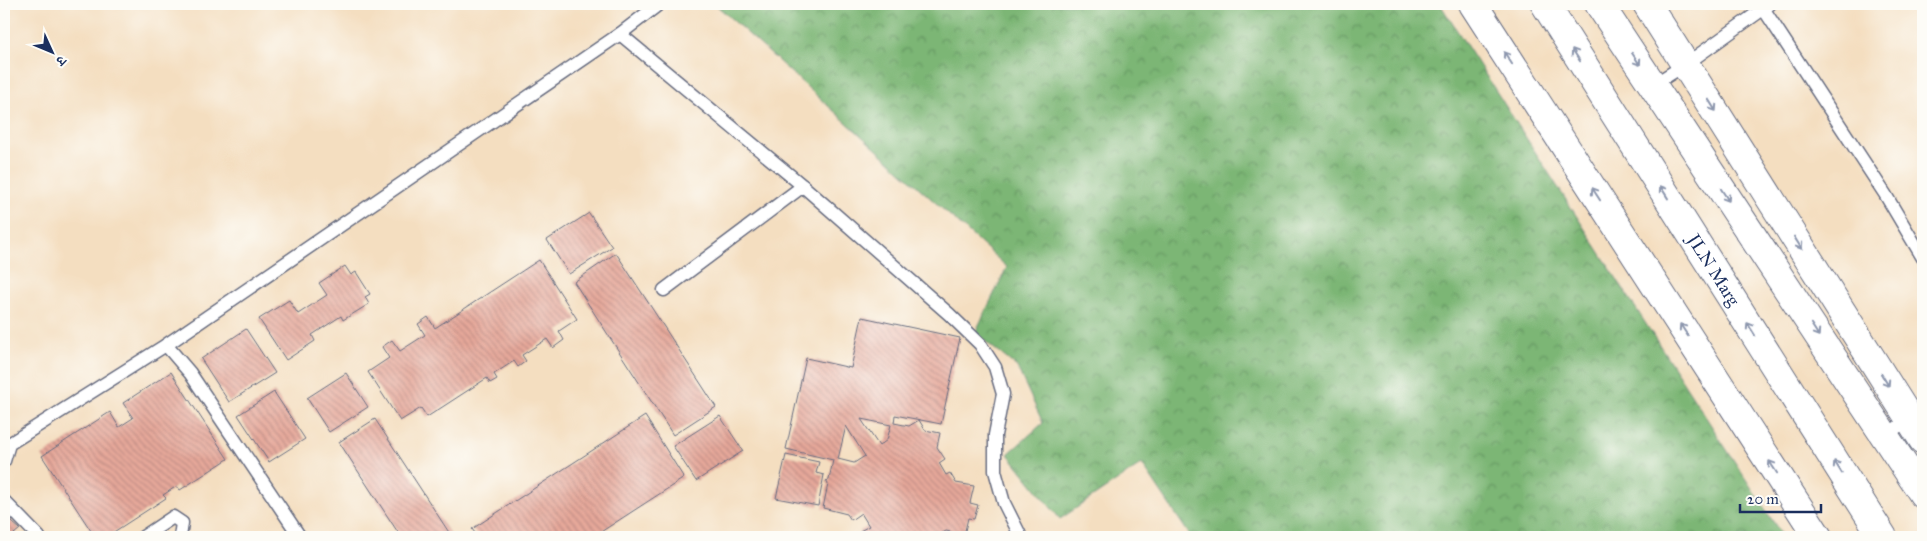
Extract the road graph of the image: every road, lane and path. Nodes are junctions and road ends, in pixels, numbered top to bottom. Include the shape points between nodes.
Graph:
1 (659, 4) edge
2 (1473, 4) edge
3 (1544, 4) edge
4 (1599, 4) edge
5 (1647, 4) edge
6 (1767, 6) edge
7 (620, 34) junction
8 (1686, 64) junction
9 (1653, 84) junction
10 (803, 186) junction
11 (1923, 258) edge
12 (664, 290) dead end
13 (166, 345) junction
14 (1919, 423) edge
15 (1885, 435) junction
16 (6, 440) edge
17 (4, 461) edge
18 (1923, 494) edge
19 (4, 500) edge
20 (39, 537) edge
21 (143, 537) edge
22 (180, 537) edge
23 (300, 537) edge
24 (1021, 537) edge
25 (1818, 537) edge
26 (1883, 537) edge

1 - 7 lane
25 -> 2 main road
26 -> 3 main road, JLN Marg
4 -> 9 main road
5 - 8 main road
6 - 8 lane
6 - 11 lane
7 - 10 lane
7 - 13 lane
8 - 9 lane
8 -> 14 main road
9 -> 15 main road
10 - 12 lane
10 - 24 lane via 949,314 980,344 995,367 1003,394 995,435 995,471 1004,503
13 - 16 lane
13 - 23 lane via 190,373
14 - 15 lane
15 - 18 main road
16 - 17 lane
19 - 20 lane
21 - 22 lane via 173,516 182,523

